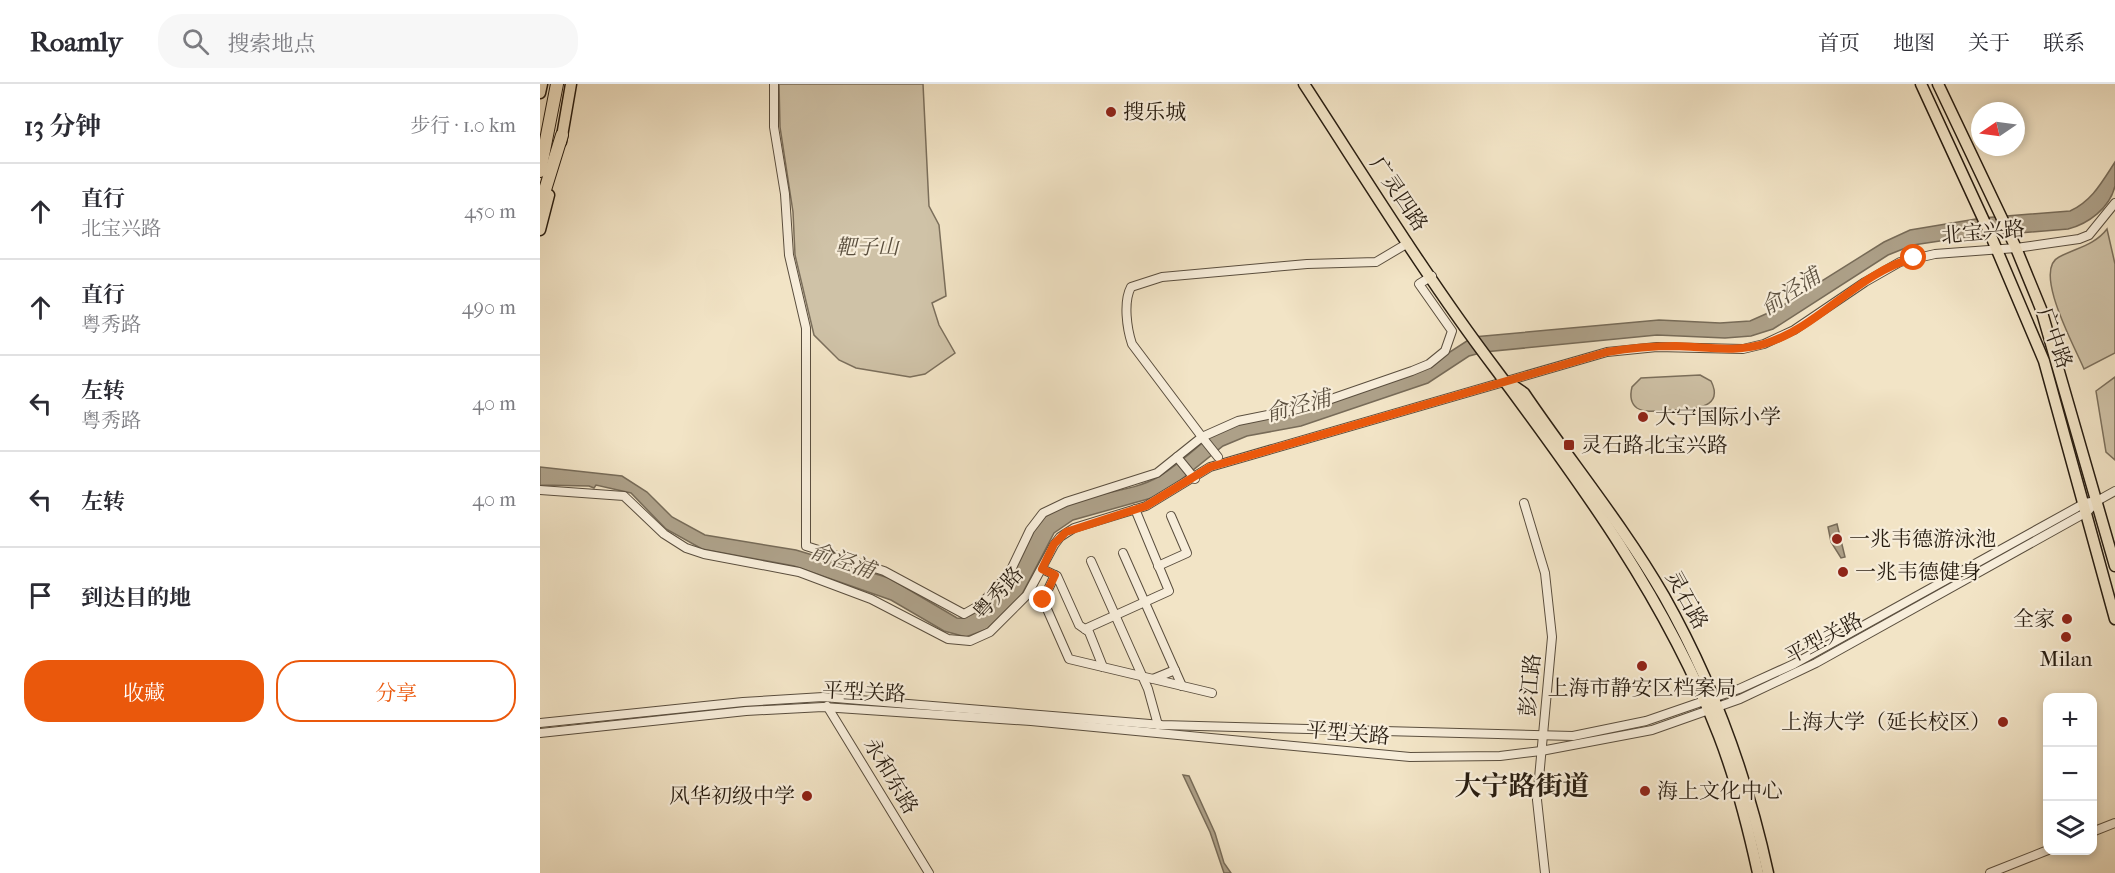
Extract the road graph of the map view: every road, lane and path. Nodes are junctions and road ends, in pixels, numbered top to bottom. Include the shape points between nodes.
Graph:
1 (542, 84) edge
2 (552, 84) edge
3 (557, 84) edge
4 (571, 84) edge
5 (774, 84) edge
6 (1304, 84) edge
7 (1921, 84) edge
8 (1938, 84) edge
9 (540, 93) edge
10 (562, 135) junction
11 (540, 147) edge
12 (540, 171) edge
13 (2115, 203) edge
14 (541, 209) edge
15 (540, 230) edge
16 (1408, 243) junction
17 (2016, 248) junction
18 (1997, 250) junction
19 (1431, 276) junction
20 (1495, 368) joint
21 (1506, 381) junction
22 (1203, 438) junction
23 (1177, 457) junction
24 (1218, 457) dead end
25 (1195, 479) junction
26 (540, 490) edge
27 (2115, 491) edge
28 (2097, 501) junction
29 (1524, 503) dead end
30 (2086, 508) junction
31 (1135, 509) junction
32 (1171, 516) dead end
33 (1123, 553) dead end
34 (1091, 561) dead end
35 (1158, 566) junction
36 (2115, 566) edge
37 (1042, 569) junction
38 (1055, 575) junction
39 (1030, 592) junction
40 (1043, 600) junction
41 (1144, 603) junction
42 (1115, 616) junction
43 (2115, 619) edge
44 (1084, 629) junction
45 (1103, 667) junction
46 (1175, 670) junction
47 (1143, 677) junction
48 (1153, 679) junction
49 (1182, 686) junction
50 (1212, 693) dead end
51 (823, 698) junction
52 (1712, 705) junction
53 (828, 707) junction
54 (540, 723) edge
55 (1158, 725) junction
56 (540, 733) edge
57 (1544, 736) junction
58 (1541, 751) junction
59 (2115, 823) edge
60 (2097, 830) edge
61 (2043, 852) edge
62 (929, 873) edge
63 (1545, 873) edge
64 (1758, 873) edge
65 (1768, 873) edge
66 (1990, 873) edge

1 - 9 main road
2 - 11 main road
3 - 12 highway
4 - 10 main road
5 - 23 street via 774,128 785,194 789,255 806,328 806,546 884,571 964,614 980,605 1009,574 1030,530 1043,513 1157,473
6 - 16 main road, 广灵四路
7 - 18 main road, 广中路
8 - 17 main road, 广中路
10 - 14 main road
10 - 14 highway
13 - 17 street, 北宝兴路 via 2084,237
14 - 15 main road
16 - 19 main road, 广灵四路
16 - 22 street via 1376,262 1162,277 1131,287 1127,294 1132,344
17 - 18 street, 北宝兴路
17 - 28 main road, 广中路 via 2041,309
18 - 21 street, 北宝兴路 via 1935,254 1900,262 1766,344 1743,349 1657,346 1618,350
18 - 30 main road, 广中路 via 2044,361
19 - 20 main road, 广灵四路
19 - 22 street via 1419,284 1452,331 1445,351 1429,364 1308,407 1238,421
20 - 21 main road, 灵石路
21 - 25 street, 粤秀路 via 1210,467
21 - 52 main road, 灵石路 via 1633,565
22 - 23 street
22 - 24 street
23 - 25 street
25 - 31 street, 粤秀路
26 - 39 street, 粤秀路 via 624,496 664,534 686,548 813,577 871,599 956,641 984,636
27 - 28 street, 平型关路
28 - 30 street, 平型关路
28 - 36 main road, 广中路
29 - 57 street, 彭江路 via 1545,573 1550,606 1552,638
30 - 43 main road, 广中路
30 - 52 street, 平型关路
31 - 35 street
31 - 37 street, 粤秀路 via 1066,532 1054,544
32 - 35 street via 1187,554
33 - 41 street
34 - 42 street
35 - 41 street via 1169,591
37 - 38 street
37 - 39 street, 粤秀路
38 - 40 street
38 - 44 street
39 - 40 street
40 - 45 street via 1069,659
41 - 42 street
41 - 46 street
42 - 44 street
42 - 47 street
44 - 45 street via 1089,632
45 - 47 street
46 - 48 street
46 - 49 street
47 - 48 street
47 - 55 street
48 - 49 street
49 - 50 street
51 - 53 street, 永和东路
51 - 54 street, 平型关路 via 743,702
51 - 55 street, 平型关路
52 - 57 street, 平型关路 via 1606,730
52 - 58 street, 平型关路 via 1652,730
52 - 64 main road, 灵石路
52 - 65 main road, 灵石路 via 1748,790
53 - 56 street, 平型关路 via 746,711
53 - 58 street, 平型关路 via 1410,757 1500,756
53 - 62 street, 永和东路
55 - 57 street, 平型关路
57 - 58 street, 彭江路
58 - 63 street, 彭江路 via 1537,800
59 - 60 street
61 - 66 street

